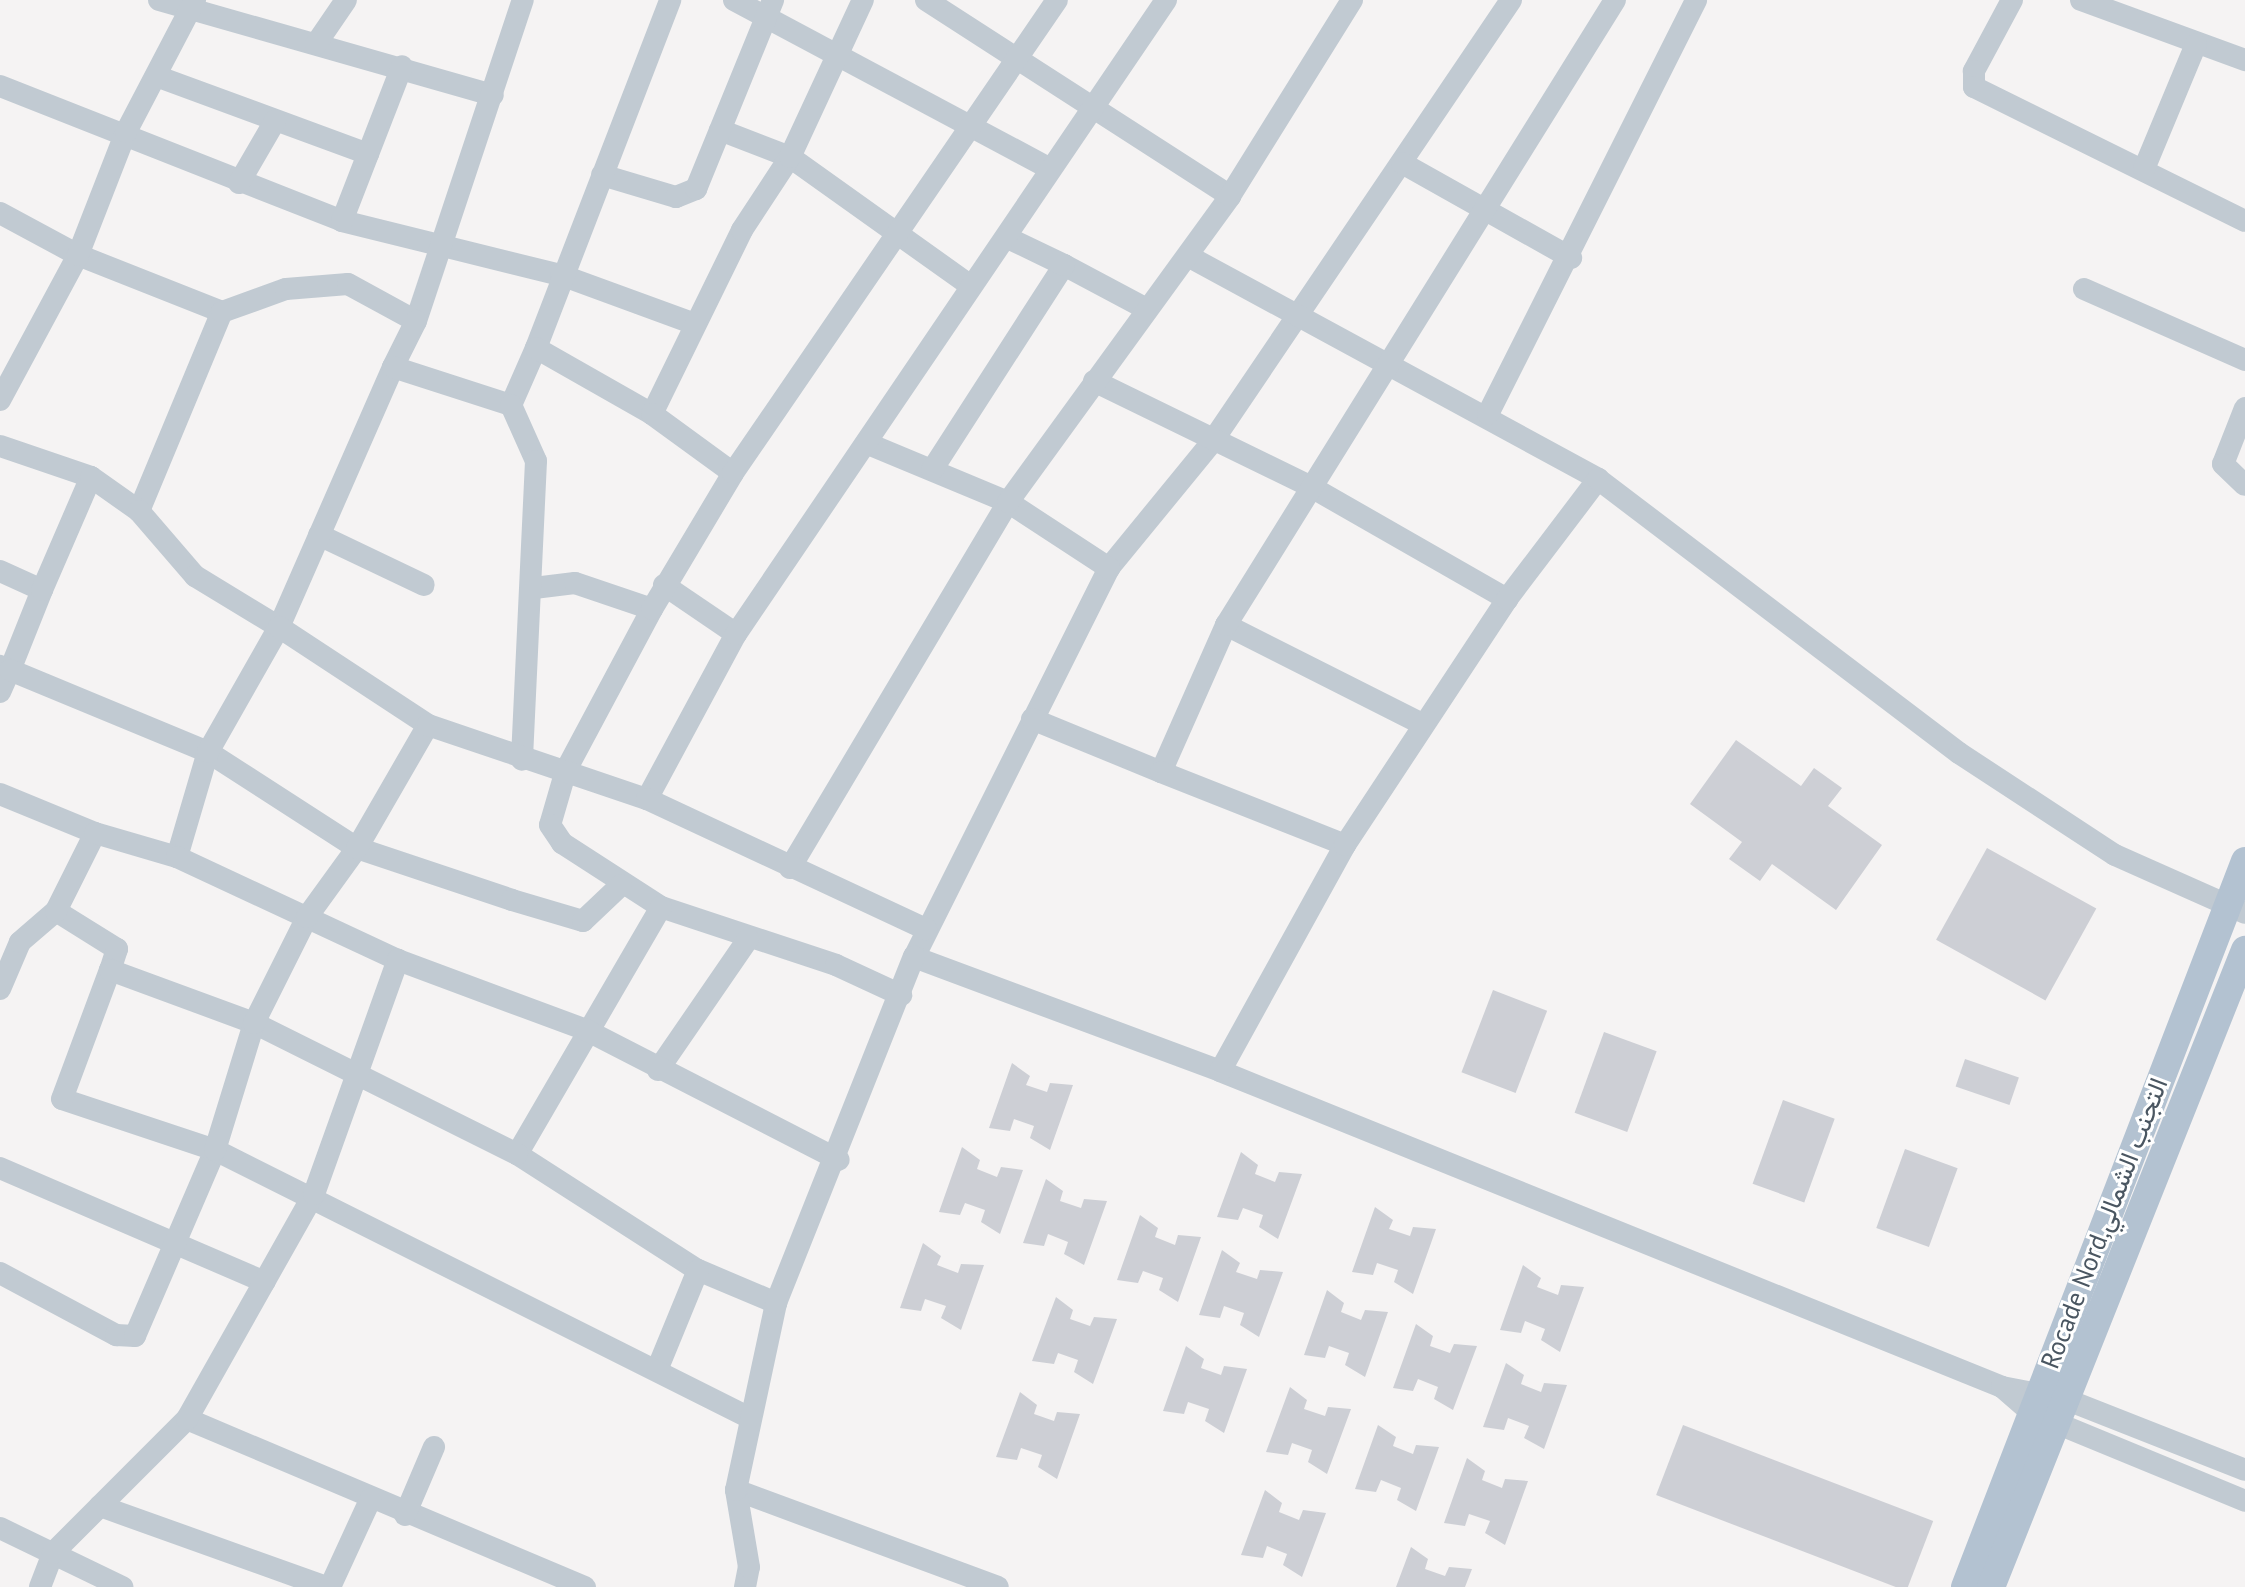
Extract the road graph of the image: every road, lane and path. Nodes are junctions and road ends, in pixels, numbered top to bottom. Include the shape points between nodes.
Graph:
1 (159, 0) edge
2 (346, 0) edge
3 (523, 0) edge
4 (670, 0) edge
5 (734, 0) edge
6 (863, 0) edge
7 (926, 0) edge
8 (1057, 0) edge
9 (1166, 0) edge
10 (1352, 0) edge
11 (1511, 0) edge
12 (1615, 0) edge
13 (1696, 0) edge
14 (2012, 0) edge
15 (2081, 0) edge
16 (193, 5) edge
17 (769, 8) edge
18 (316, 44) junction
19 (2196, 44) junction
20 (835, 55) junction
21 (1016, 59) junction
22 (2245, 60) edge
23 (402, 66) junction
24 (156, 76) junction
25 (0, 86) edge
26 (493, 95) junction
27 (1092, 109) junction
28 (275, 121) junction
29 (720, 130) junction
30 (970, 130) junction
31 (126, 132) junction
32 (368, 154) junction
33 (790, 157) junction
34 (1402, 163) junction
35 (1050, 169) junction
36 (2144, 169) junction
37 (602, 175) junction
38 (239, 183) junction
39 (1230, 196) junction
40 (1482, 209) junction
41 (0, 213) edge
42 (342, 221) junction
43 (2245, 221) edge
44 (898, 232) junction
45 (1010, 239) junction
46 (442, 243) junction
47 (78, 255) junction
48 (1188, 256) junction
49 (1571, 258) junction
50 (1064, 265) junction
51 (561, 275) junction
52 (971, 286) junction
53 (2084, 289) dead end
54 (1145, 308) junction
55 (222, 312) junction
56 (1301, 314) junction
57 (416, 321) junction
58 (695, 324) junction
59 (536, 348) junction
60 (2245, 360) edge
61 (1391, 361) junction
62 (393, 367) junction
63 (1094, 381) junction
64 (1, 396) edge
65 (511, 405) junction
66 (2245, 408) edge
67 (652, 414) junction
68 (1488, 414) junction
69 (1212, 442) junction
70 (866, 443) junction
71 (0, 446) edge
72 (932, 470) junction
73 (733, 473) junction
74 (91, 477) junction
75 (1598, 479) junction
76 (2245, 485) edge
77 (1313, 488) junction
78 (1008, 502) junction
79 (139, 511) junction
80 (319, 535) junction
81 (1109, 568) junction
82 (0, 571) edge
83 (424, 585) dead end
84 (664, 585) junction
85 (534, 588) junction
86 (42, 590) junction
87 (1507, 599) junction
88 (652, 609) junction
89 (1226, 625) junction
90 (279, 627) junction
91 (736, 634) junction
92 (5, 668) edge
93 (0, 692) edge
94 (1032, 719) junction
95 (1422, 724) junction
96 (428, 725) junction
97 (208, 752) junction
98 (522, 760) junction
99 (566, 770) junction
100 (1161, 772) junction
101 (0, 794) edge
102 (647, 799) junction
103 (95, 833) junction
104 (1345, 845) junction
105 (357, 848) junction
106 (177, 857) junction
107 (2245, 861) edge
108 (790, 868) junction
109 (621, 885) junction
110 (661, 907) junction
111 (56, 911) junction
112 (2235, 911) edge
113 (307, 917) junction
114 (926, 929) junction
115 (748, 939) junction
116 (2245, 950) edge
117 (914, 957) junction
118 (398, 960) junction
119 (110, 970) junction
120 (0, 989) edge
121 (901, 995) junction
122 (254, 1023) junction
123 (586, 1030) junction
124 (658, 1070) junction
125 (1220, 1071) junction
126 (353, 1072) junction
127 (215, 1150) junction
128 (517, 1154) junction
129 (839, 1160) junction
130 (0, 1168) edge
131 (314, 1194) junction
132 (171, 1244) junction
133 (698, 1270) junction
134 (0, 1273) edge
135 (265, 1282) junction
136 (776, 1303) junction
137 (657, 1370) junction
138 (2048, 1407) junction
139 (746, 1416) junction
140 (187, 1419) junction
141 (434, 1447) dead end
142 (2245, 1470) edge
143 (736, 1490) junction
144 (370, 1500) junction
145 (2245, 1501) edge
146 (100, 1506) junction
147 (405, 1515) junction
148 (0, 1528) edge
149 (53, 1553) junction
150 (40, 1587) edge
151 (122, 1587) edge
152 (328, 1587) edge
153 (585, 1587) edge
154 (745, 1587) edge
155 (998, 1587) edge
156 (1965, 1587) edge
157 (1991, 1587) edge

1 - 16 street
2 - 18 street
3 - 26 street
4 - 37 street
5 - 17 street
6 - 20 street
7 - 21 street
8 - 21 street
9 - 27 street
10 - 39 street
11 - 34 street
12 - 40 street
13 - 49 street
14 - 36 street via 1974,71 1974,87
15 - 19 street
16 - 18 street
16 - 24 street
17 - 20 street
17 - 29 street
18 - 23 street
19 - 22 street
19 - 36 street
20 - 30 street
20 - 33 street
21 - 27 street
21 - 30 street
23 - 26 street
23 - 32 street
24 - 28 street
24 - 31 street
25 - 31 street
26 - 46 street
27 - 35 street
27 - 39 street
28 - 32 street
28 - 38 street
29 - 33 street
29 - 37 street via 688,195
30 - 35 street
30 - 44 street
31 - 38 street
31 - 47 street
32 - 42 street
33 - 44 street
33 - 58 street via 742,230
34 - 40 street
34 - 56 street
35 - 45 street
36 - 43 street
37 - 51 street
38 - 42 street
39 - 48 street
40 - 49 street
40 - 61 street
41 - 47 street
42 - 46 street
44 - 52 street
44 - 73 street
45 - 50 street
45 - 52 street
46 - 51 street
46 - 57 street
47 - 55 street
47 - 64 street
48 - 54 street
48 - 56 street
49 - 68 street
50 - 54 street
50 - 72 street
51 - 58 street
51 - 59 street
52 - 70 street
53 - 60 street
54 - 63 street
55 - 57 street via 286,289 348,284
55 - 79 street
56 - 61 street
56 - 69 street
57 - 62 street
58 - 67 street
59 - 65 street
59 - 67 street
61 - 68 street
61 - 77 street
62 - 65 street
62 - 80 street
63 - 69 street
63 - 78 street
65 - 85 street via 536,461
66 - 76 street via 2223,464
67 - 73 street
68 - 75 street
69 - 77 street
69 - 81 street
70 - 72 street
70 - 91 street
71 - 74 street
72 - 78 street
73 - 84 street
74 - 79 street
74 - 86 street
75 - 87 street
75 - 112 street via 1959,753 2115,855
77 - 87 street
77 - 89 street
78 - 81 street
78 - 108 street
79 - 90 street via 195,576
80 - 83 street
80 - 90 street
81 - 94 street
82 - 86 street
84 - 88 street
84 - 91 street
85 - 88 street via 575,583
85 - 98 street
86 - 92 street
87 - 95 street
88 - 99 street
89 - 95 street
89 - 100 street
90 - 96 street
90 - 97 street
91 - 102 street
92 - 93 street
92 - 97 street
94 - 100 street
94 - 114 street
95 - 104 street
96 - 98 street
96 - 105 street
97 - 105 street
97 - 106 street
98 - 99 street
99 - 102 street
99 - 109 street via 550,825 562,843
100 - 104 street
101 - 103 street
102 - 108 street
103 - 106 street
103 - 111 street
104 - 125 street
105 - 109 street via 583,921
105 - 113 street
106 - 113 street
107 - 112 main road, Rocade Nord,التجنب الشمالي
108 - 114 street
109 - 110 street
110 - 115 street
110 - 123 street
111 - 119 street via 117,949
111 - 120 street via 20,942
112 - 138 main road, Rocade Nord,التجنب الشمالي
113 - 118 street
113 - 122 street
114 - 117 street
115 - 121 street
115 - 124 street
116 - 138 main road, Rocade Nord,التجنب الشمالي
117 - 121 street
117 - 125 street
118 - 123 street
118 - 126 street
119 - 122 street
119 - 127 street via 62,1099
121 - 129 street
122 - 126 street
122 - 127 street
123 - 124 street
123 - 128 street
124 - 129 street
125 - 138 street
126 - 128 street
126 - 131 street
127 - 131 street
127 - 132 street
128 - 133 street
129 - 136 street
130 - 132 street
131 - 135 street
131 - 137 street via 436,1263
132 - 134 street via 135,1336 116,1335
132 - 135 street
133 - 136 street
133 - 137 street
135 - 140 street
136 - 139 street
137 - 139 street
138 - 142 street
138 - 145 street
138 - 156 main road, Rocade Nord,التجنب الشمالي
138 - 157 main road, Rocade Nord,التجنب الشمالي
139 - 143 street
140 - 144 street
140 - 146 street
141 - 147 street
143 - 154 street via 749,1567
143 - 155 street
144 - 147 street
144 - 152 street
146 - 149 street
146 - 152 street
147 - 153 street
148 - 149 street
149 - 150 street
149 - 151 street

